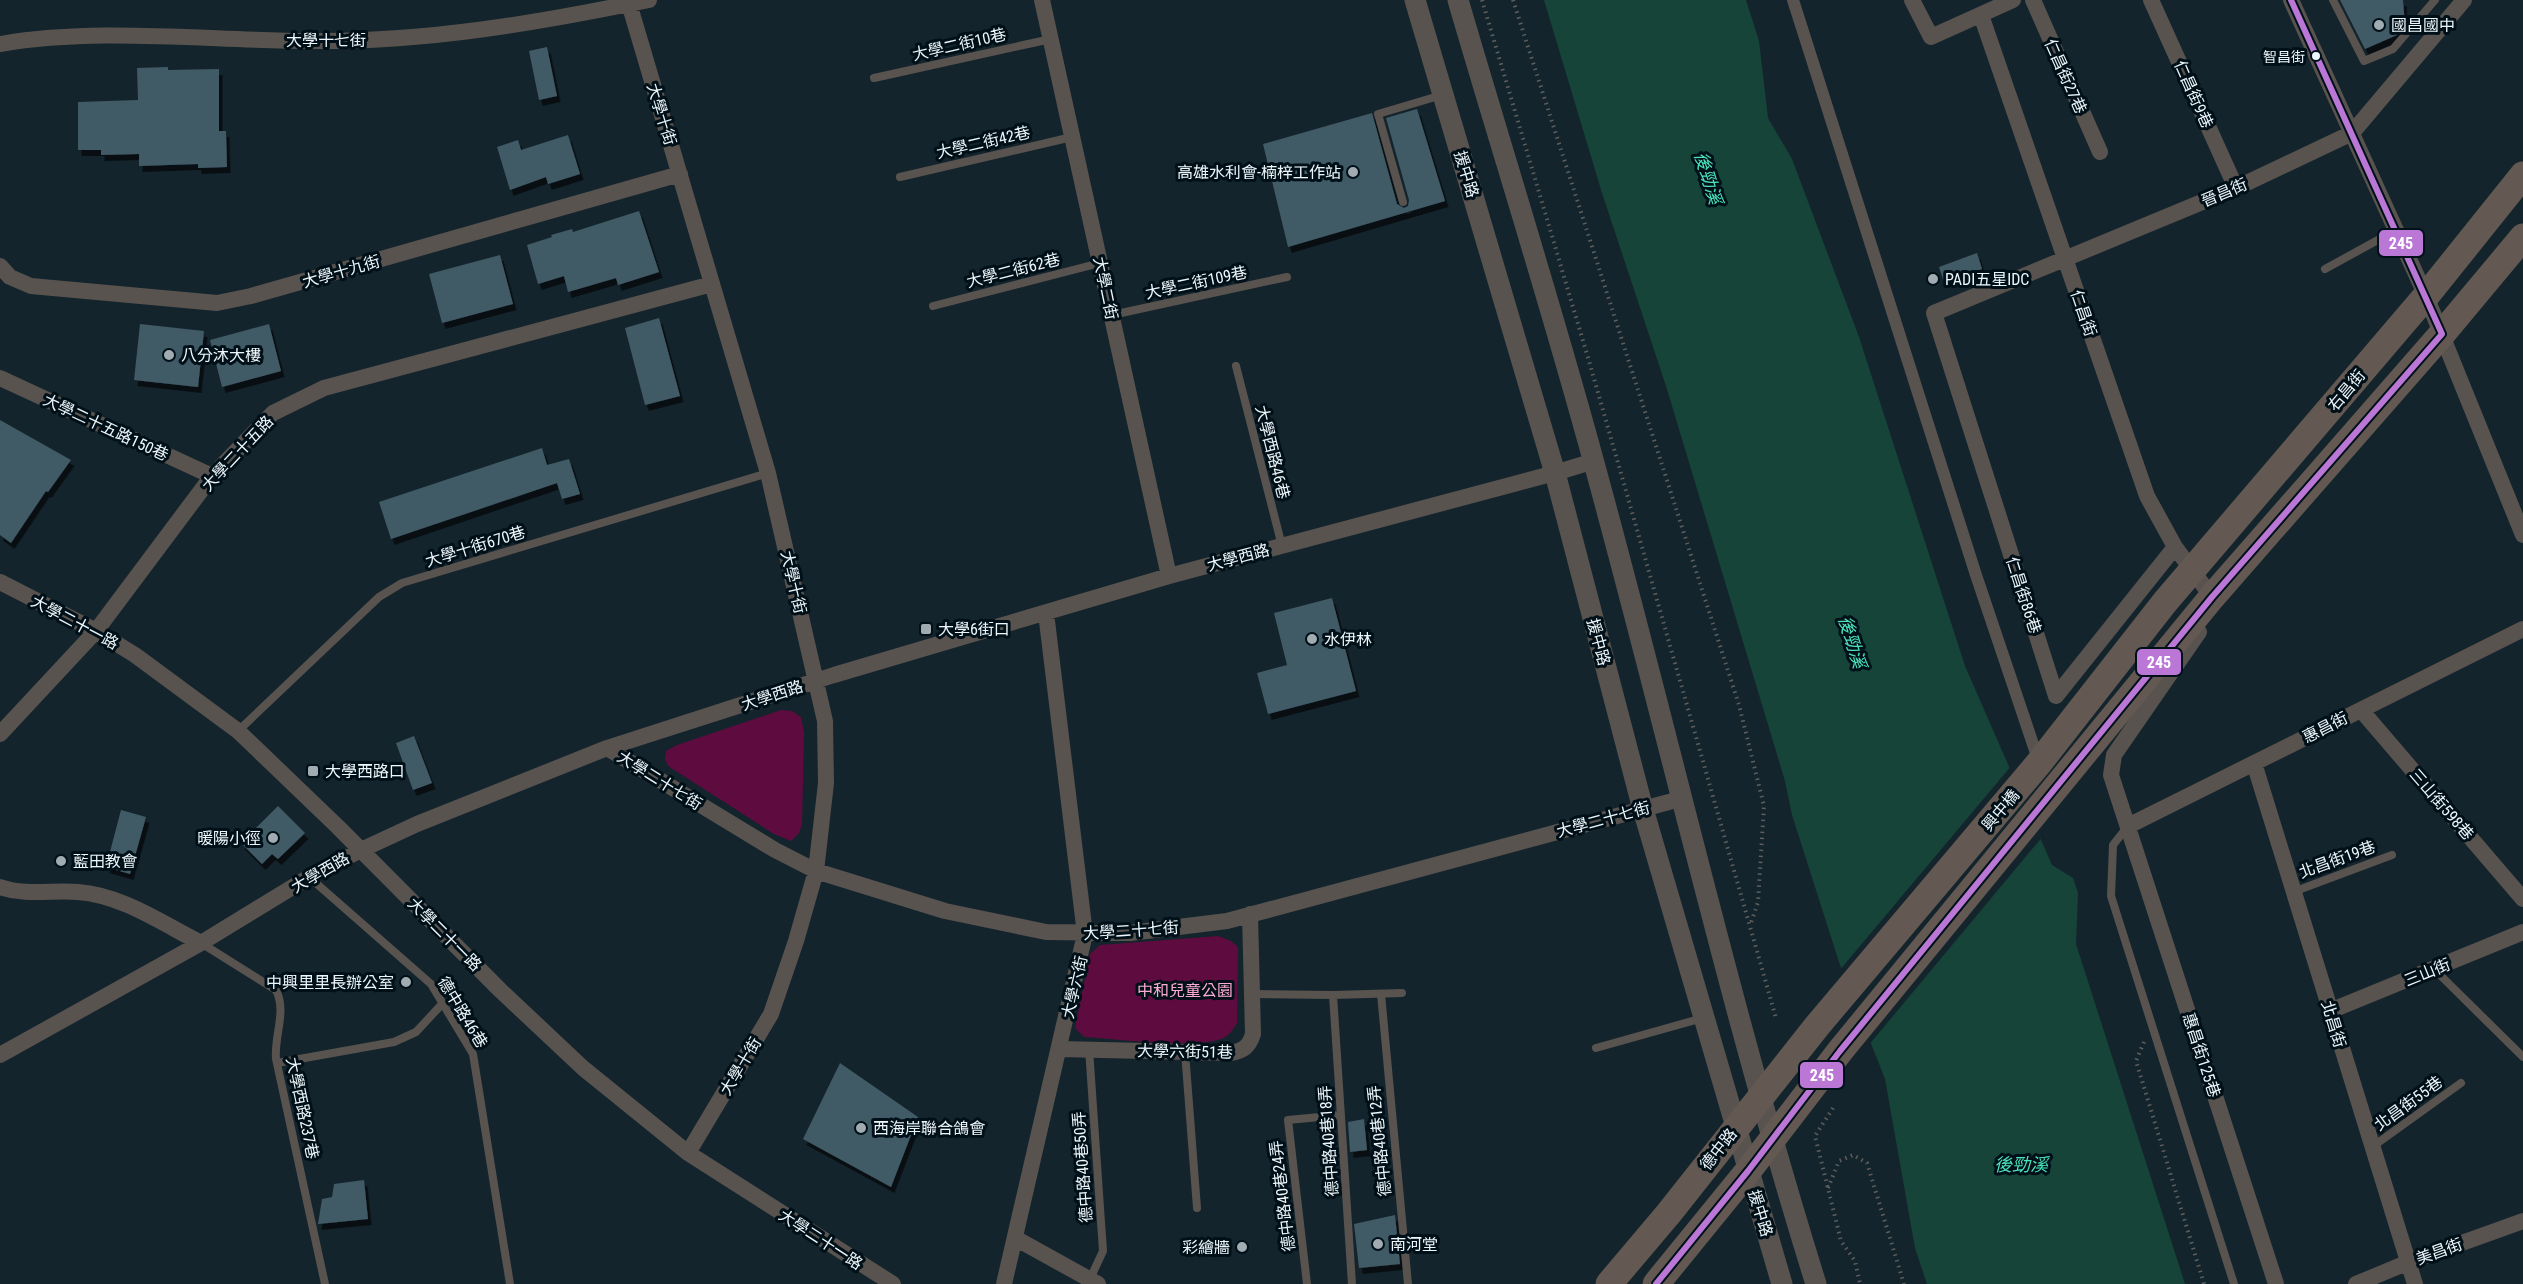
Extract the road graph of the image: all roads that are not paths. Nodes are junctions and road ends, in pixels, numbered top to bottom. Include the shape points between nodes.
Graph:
1 (649, 0) edge
2 (1042, 0) edge
3 (1415, 0) edge
4 (1458, 0) edge
5 (1793, 0) edge
6 (1912, 0) edge
7 (2013, 0) edge
8 (2033, 0) edge
9 (2151, 0) edge
10 (2291, 0) edge
11 (2332, 0) edge
12 (2435, 0) edge
13 (2464, 0) edge
14 (628, 2) edge
15 (1981, 15) junction
16 (1051, 39) junction
17 (0, 44) edge
18 (874, 78) dead end
19 (1443, 95) junction
20 (2352, 133) junction
21 (1072, 137) junction
22 (2100, 152) dead end
23 (680, 174) junction
24 (2523, 175) edge
25 (900, 177) dead end
26 (2236, 188) junction
27 (1403, 202) dead end
28 (2396, 230) junction
29 (2521, 243) edge
30 (2065, 259) junction
31 (1100, 263) junction
32 (0, 266) edge
33 (2325, 269) dead end
34 (1287, 277) dead end
35 (712, 284) junction
36 (2426, 296) junction
37 (933, 306) dead end
38 (1934, 313) joint
39 (1112, 315) junction
40 (2442, 334) junction
41 (1236, 366) dead end
42 (0, 378) edge
43 (1594, 461) junction
44 (768, 473) junction
45 (1555, 473) junction
46 (212, 476) junction
47 (2523, 536) edge
48 (1282, 546) junction
49 (2175, 546) junction
50 (2192, 572) junction
51 (1169, 576) junction
52 (0, 582) edge
53 (2212, 597) junction
54 (2165, 602) joint
55 (1046, 613) junction
56 (2523, 629) edge
57 (96, 631) junction
58 (817, 680) junction
59 (2361, 710) junction
60 (238, 731) junction
61 (0, 734) edge
62 (608, 748) junction
63 (2039, 763) junction
64 (2254, 763) junction
65 (1680, 799) junction
66 (1643, 809) junction
67 (2128, 826) junction
68 (361, 850) junction
69 (2392, 855) dead end
70 (816, 871) junction
71 (309, 877) junction
72 (0, 887) edge
73 (2293, 892) junction
74 (2523, 899) edge
75 (1250, 915) junction
76 (2523, 932) edge
77 (1085, 934) junction
78 (201, 943) junction
79 (2434, 969) junction
80 (1402, 993) dead end
81 (1252, 994) junction
82 (1381, 994) junction
83 (1333, 995) junction
84 (443, 1003) junction
85 (2330, 1011) junction
86 (1828, 1014) joint
87 (1703, 1018) junction
88 (1596, 1047) dead end
89 (1060, 1049) junction
90 (1089, 1049) junction
91 (1185, 1052) junction
92 (0, 1055) edge
93 (2523, 1057) edge
94 (277, 1064) junction
95 (2461, 1083) dead end
96 (1761, 1096) junction
97 (1341, 1115) junction
98 (1735, 1127) junction
99 (1773, 1140) junction
100 (2372, 1147) junction
101 (688, 1153) junction
102 (1748, 1172) junction
103 (1197, 1208) dead end
104 (2523, 1221) edge
105 (1015, 1238) junction
106 (2409, 1262) junction
107 (1094, 1282) edge
108 (325, 1284) edge
109 (510, 1284) edge
110 (893, 1284) edge
111 (1004, 1284) edge
112 (1307, 1284) edge
113 (1352, 1284) edge
114 (1408, 1284) edge
115 (1609, 1284) edge
116 (1656, 1284) edge
117 (1782, 1284) edge
118 (1816, 1284) edge
119 (2234, 1284) edge
120 (2276, 1284) edge
121 (2356, 1284) edge
122 (2415, 1284) edge

1 - 14 street, 大學十七街
2 - 16 street, 大學二街
3 - 19 street, 援中路
4 - 43 street, 援中路
5 - 63 street
6 - 15 street via 1930,37
7 - 15 street
8 - 22 street, 仁昌街27巷
9 - 26 street, 仁昌街9巷
10 - 20 street
11 - 12 lane via 2364,60 2393,49
13 - 20 street, 晉昌街
14 - 17 street, 大學十七街 via 485,30 394,39 312,41 161,36 33,38
14 - 23 street, 大學十街
15 - 30 street, 仁昌街
16 - 18 lane, 大學二街10巷
16 - 21 street, 大學二街
19 - 27 lane via 1378,114
19 - 45 street, 援中路
20 - 26 street, 晉昌街
20 - 28 street
21 - 25 lane, 大學二街42巷
21 - 31 street, 大學二街
23 - 32 street, 大學十九街 via 217,303 31,286 10,277
23 - 35 street, 大學十街
24 - 36 main road, 右昌街
26 - 30 street, 晉昌街
28 - 33 lane
28 - 36 street
29 - 40 main road
30 - 38 street, 晉昌街
30 - 49 street, 仁昌街 via 2147,496
31 - 37 lane, 大學二街62巷
31 - 39 street, 大學二街
34 - 39 lane, 大學二街109巷
35 - 44 street, 大學十街
35 - 46 street, 大學二十五路 via 324,388 273,412
36 - 40 street
36 - 50 main road, 右昌街
38 - 49 street, 仁昌街86巷 via 2056,696
39 - 51 street, 大學二街
40 - 47 street
40 - 53 main road
41 - 48 lane, 大學西路46巷
42 - 46 street, 大學二十五路150巷
43 - 45 street, 大學西路
43 - 65 street, 援中路
44 - 58 street, 大學十街
44 - 60 lane, 大學十街670巷 via 402,583 379,597
45 - 48 street, 大學西路
45 - 66 street, 援中路
46 - 57 street, 大學二十五路
48 - 51 street, 大學西路
49 - 50 street, 仁昌街
50 - 53 street, 仁昌街
50 - 54 main road, 右昌街
51 - 55 street, 大學西路
52 - 57 street, 大學二十一路
53 - 67 street, 惠昌街125巷 via 2205,622 2114,755 2110,775
53 - 99 main road, 興中橋 via 1840,1051
54 - 63 main road, 興中橋
55 - 58 street, 大學西路
55 - 77 street, 大學六街
56 - 59 street, 惠昌街
57 - 60 street, 大學二十一路
57 - 61 street, 大學二十五路
58 - 62 street, 大學西路
58 - 70 street, 大學十街 via 825,721 826,783
59 - 64 street, 惠昌街
59 - 74 street, 三山街598巷
60 - 68 street, 大學二十一路
62 - 68 street, 大學西路
62 - 70 street, 大學二十七街
63 - 86 main road, 興中橋
64 - 67 street, 惠昌街
64 - 73 street, 北昌街
65 - 66 street, 大學二十七街
65 - 96 street, 援中路
66 - 75 street, 大學二十七街
66 - 87 street, 援中路
67 - 119 lane via 2114,845 2111,896
67 - 120 street, 惠昌街125巷
68 - 71 street, 大學西路
68 - 101 street, 大學二十一路 via 583,1068
69 - 73 lane, 北昌街19巷
70 - 77 street, 大學二十七街 via 945,911 1046,932
70 - 101 street, 大學十街 via 771,1014
71 - 78 street, 大學西路
71 - 84 lane, 德中路46巷 via 431,984
72 - 78 street via 16,893 80,892 123,903
73 - 85 street, 北昌街
75 - 77 street, 大學二十七街 via 1130,933
75 - 81 street, 大學六街51巷
76 - 79 street, 三山街
77 - 89 street, 大學六街
78 - 92 street, 大學西路
78 - 94 lane, 大學西路237巷 via 276,990 281,999 275,1047
79 - 85 street, 三山街
79 - 93 lane
80 - 82 lane
81 - 83 lane
81 - 91 street, 大學六街51巷 via 1253,1034 1250,1044 1241,1052
82 - 83 lane
82 - 114 lane, 德中路40巷12弄
83 - 97 lane, 德中路40巷18弄
84 - 94 lane via 416,1032 401,1040
84 - 109 lane, 德中路46巷 via 473,1054
85 - 100 street, 北昌街
86 - 96 main road, 德中路
87 - 88 lane
87 - 98 street, 援中路
89 - 90 street, 大學六街51巷
89 - 105 street, 大學六街
90 - 91 street, 大學六街51巷
90 - 107 lane, 德中路40巷50弄 via 1103,1251
91 - 103 lane
94 - 108 lane, 大學西路237巷
95 - 100 lane, 北昌街55巷
96 - 98 main road, 德中路
96 - 99 street, 援中路
97 - 112 lane, 德中路40巷24弄 via 1288,1120
97 - 113 lane, 德中路40巷18弄
98 - 102 street, 援中路
98 - 115 main road, 德中路
99 - 102 main road
99 - 118 street, 援中路
100 - 106 street, 北昌街
101 - 110 street, 大學二十一路
102 - 116 main road
102 - 117 street, 援中路
104 - 106 street, 美昌街
105 - 107 street
105 - 111 street, 大學六街
106 - 121 street, 美昌街
106 - 122 street, 北昌街

